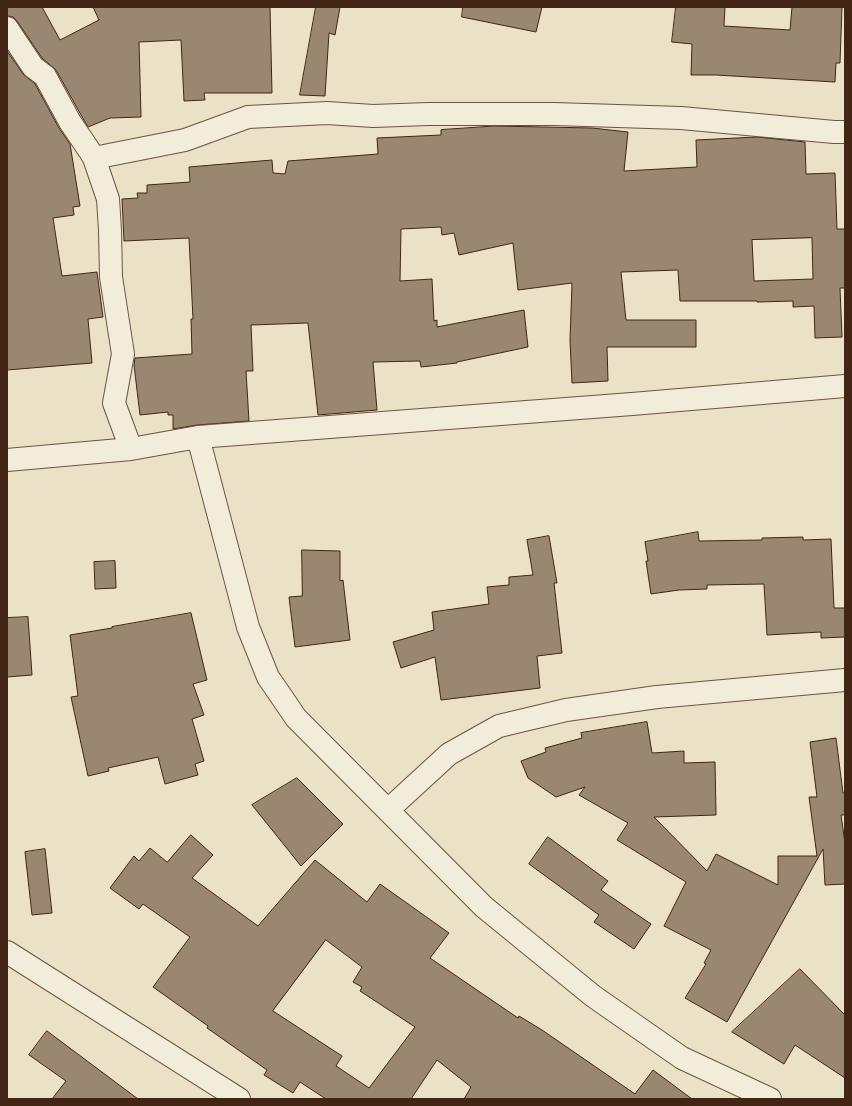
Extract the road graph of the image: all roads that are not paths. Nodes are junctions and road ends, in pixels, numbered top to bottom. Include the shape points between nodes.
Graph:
1 (7, 28) edge
2 (845, 132) edge
3 (94, 158) junction
4 (845, 386) edge
5 (198, 437) junction
6 (131, 449) junction
7 (7, 460) edge
8 (845, 680) edge
9 (388, 810) junction
10 (7, 952) edge
11 (239, 1099) edge
12 (770, 1099) edge

1 - 3 street via 33,67 45,76 70,122
2 - 3 street via 681,118 554,114 373,116 327,113 248,117 185,140
3 - 6 street via 108,199 111,277 123,354 114,403
4 - 5 street
5 - 6 street
5 - 9 street via 248,627 268,677 296,718
6 - 7 street
8 - 9 street via 649,698 566,710 499,726 449,754
9 - 12 street via 484,907 593,996 682,1058
10 - 11 street

